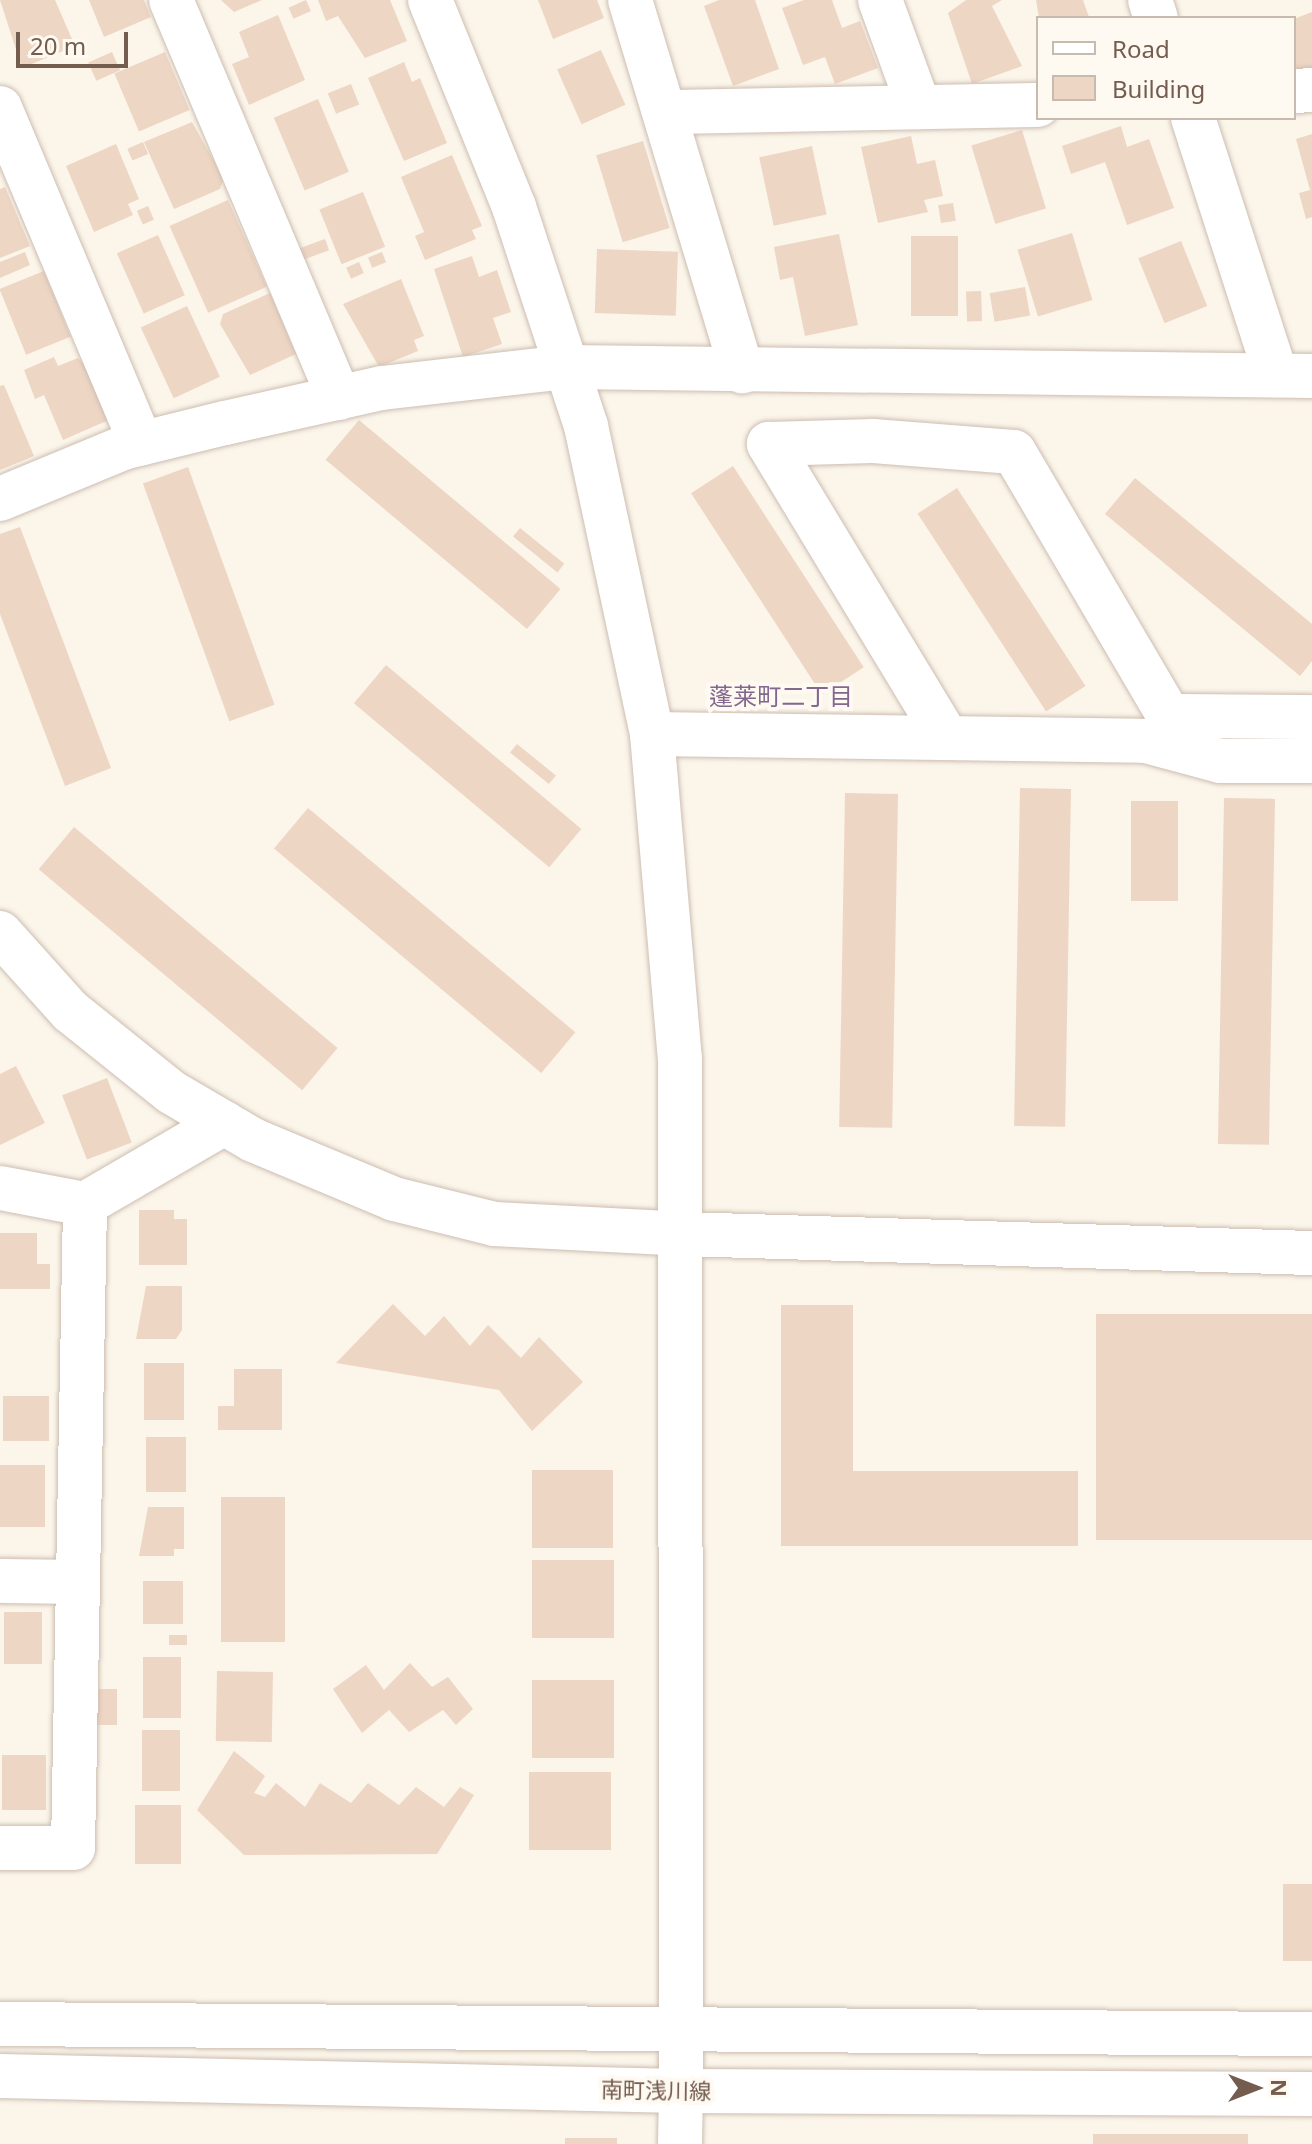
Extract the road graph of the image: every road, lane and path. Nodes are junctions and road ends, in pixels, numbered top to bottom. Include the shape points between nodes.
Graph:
1 (171, 0) edge
2 (430, 0) edge
3 (630, 0) edge
4 (880, 0) edge
5 (1036, 105) edge
6 (919, 107) junction
7 (0, 108) edge
8 (670, 112) junction
9 (1194, 120) edge
10 (567, 367) junction
11 (742, 371) junction
12 (1294, 375) edge
13 (339, 398) junction
14 (141, 444) junction
15 (0, 499) edge
16 (1312, 717) edge
17 (1167, 731) junction
18 (652, 734) junction
19 (947, 738) junction
20 (1312, 761) edge
21 (0, 933) edge
22 (224, 1123) junction
23 (0, 1188) edge
24 (85, 1204) junction
25 (682, 1234) junction
26 (1312, 1253) edge
27 (0, 1581) edge
28 (74, 1582) junction
29 (0, 1848) edge
30 (0, 2024) edge
31 (683, 2026) junction
32 (1312, 2034) edge
33 (0, 2076) edge
34 (681, 2091) junction
35 (1312, 2094) edge
36 (680, 2144) edge

1 - 13 street
2 - 10 street via 514,207
3 - 8 street
4 - 6 street
5 - 6 street
6 - 8 street
7 - 14 street
8 - 11 street
9 - 12 street
10 - 11 street
10 - 13 street
10 - 18 street via 602,485
11 - 12 street
13 - 14 street
14 - 15 street
16 - 17 street
17 - 19 street
17 - 19 street via 1014,452 873,441 769,444
17 - 20 street via 1220,761
18 - 19 street
18 - 25 street via 680,1058
21 - 22 street via 70,1011 171,1092
22 - 24 street
22 - 25 street via 394,1199 494,1224
23 - 24 street
24 - 28 street
25 - 26 street
25 - 31 street
27 - 28 street
28 - 29 street via 73,1848
30 - 31 street
31 - 32 street
31 - 34 street
33 - 34 street, 南町浅川線
34 - 35 street, 南町浅川線
34 - 36 street

